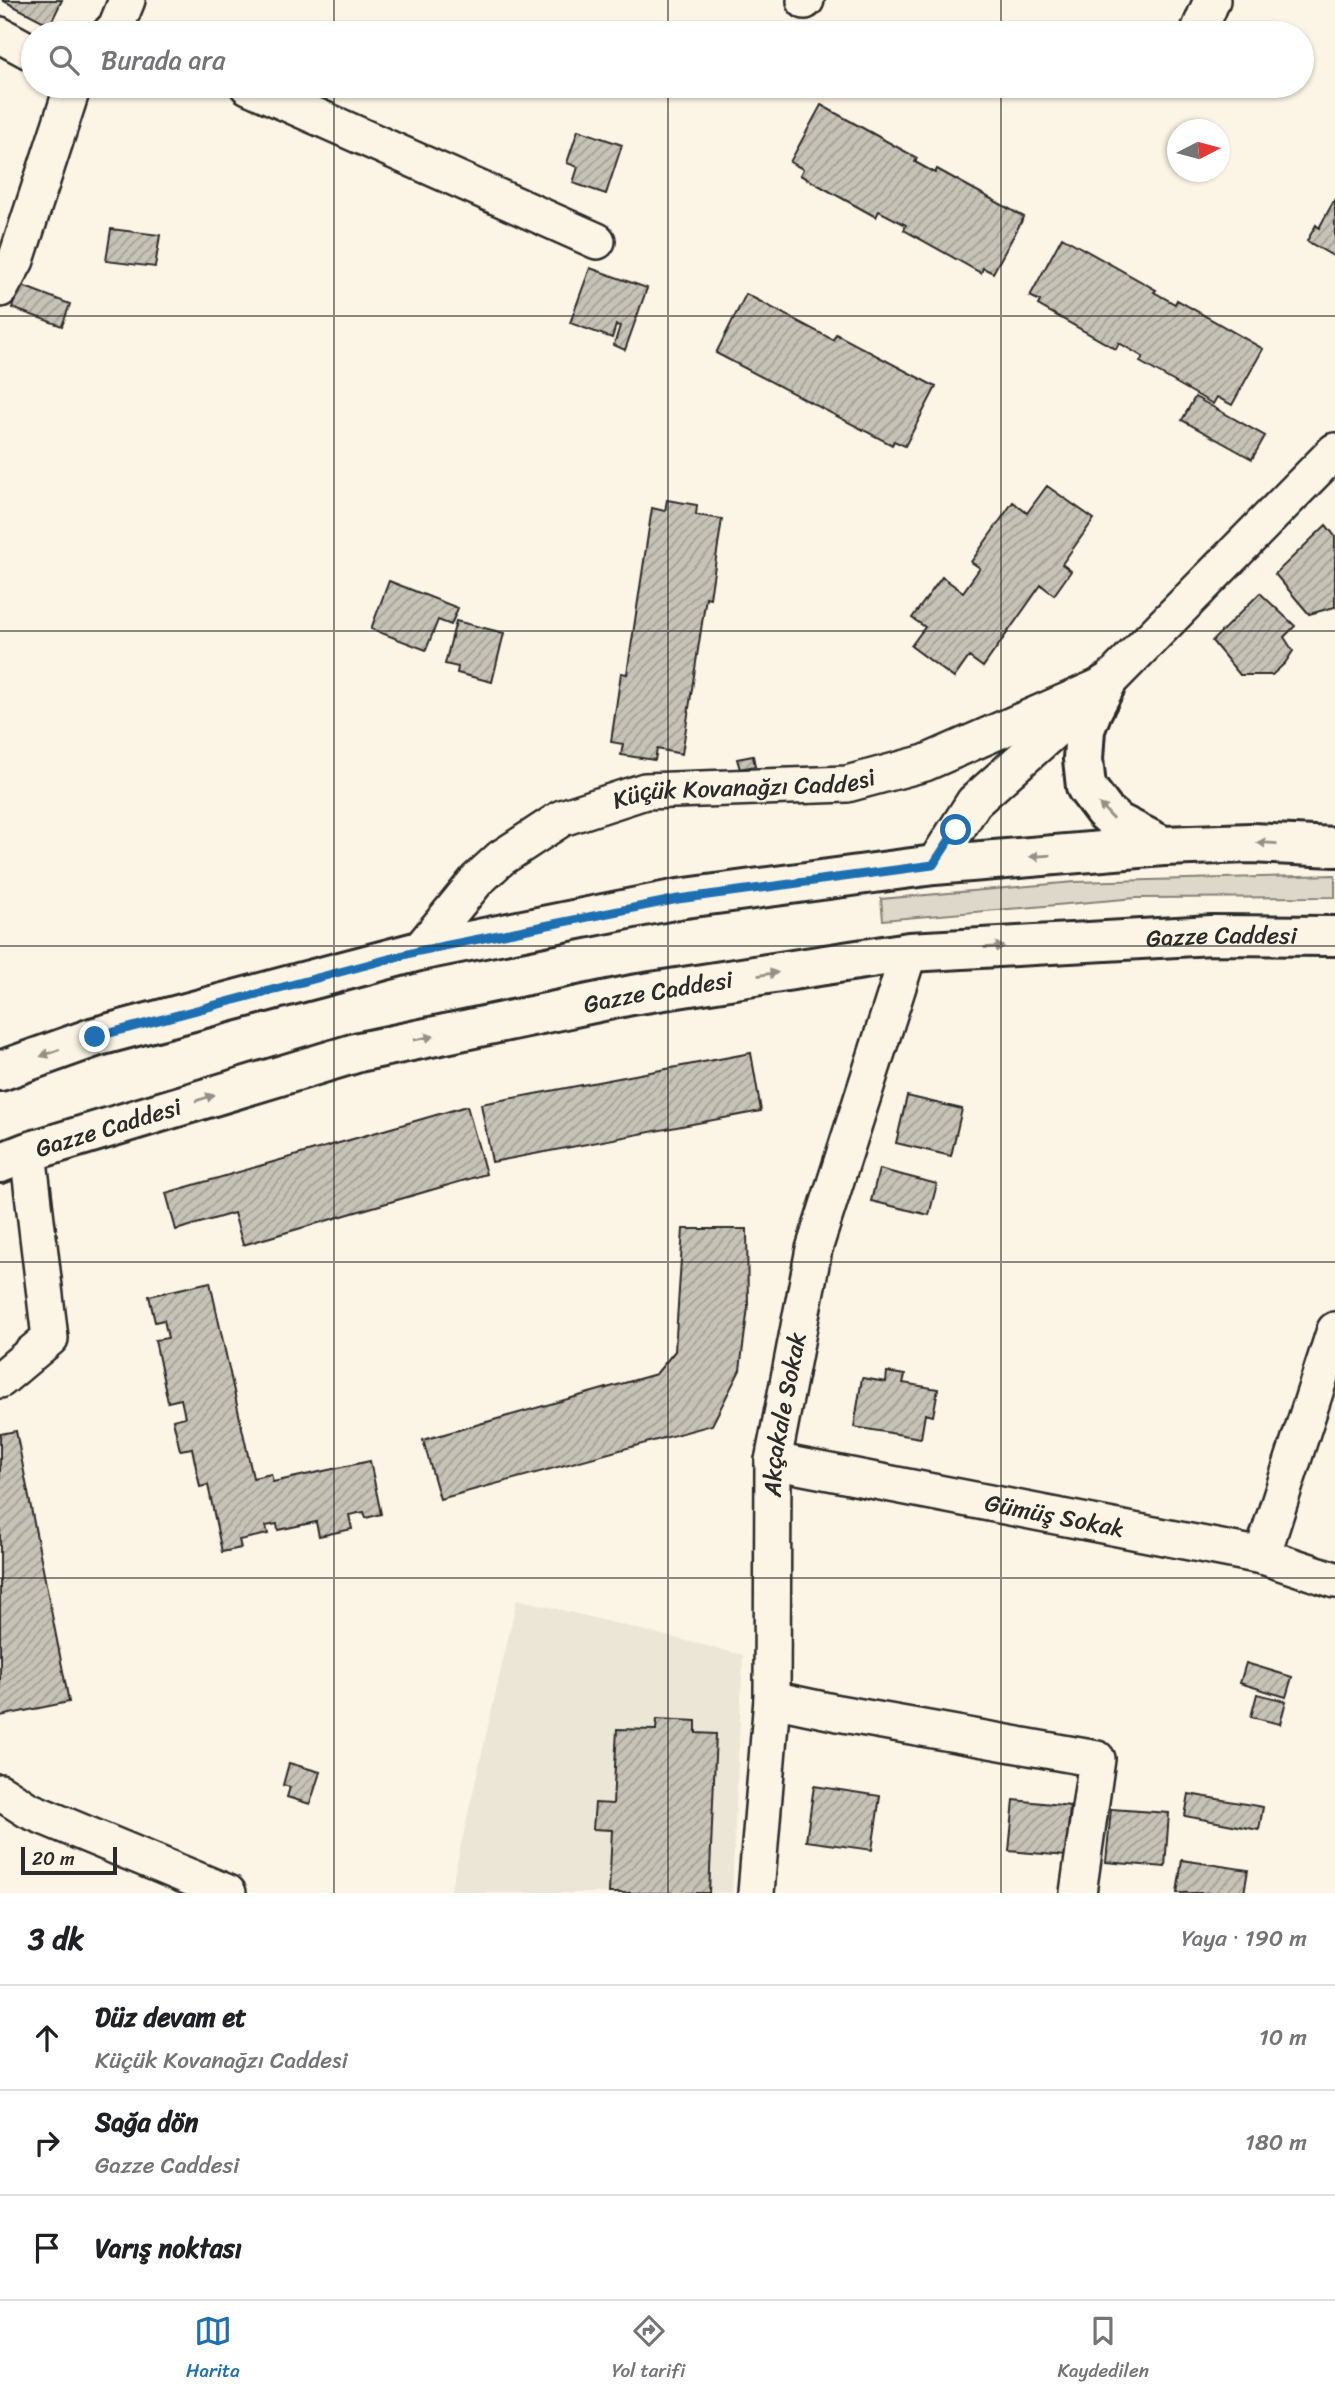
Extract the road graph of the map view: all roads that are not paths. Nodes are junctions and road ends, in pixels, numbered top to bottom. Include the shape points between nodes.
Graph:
1 (1212, 0) edge
2 (1203, 21) edge
3 (0, 35) edge
4 (21, 46) edge
5 (69, 98) edge
6 (275, 98) edge
7 (597, 241) dead end
8 (0, 289) edge
9 (1335, 451) edge
10 (1107, 684) junction
11 (1163, 846) junction
12 (1335, 847) edge
13 (933, 865) junction
14 (1335, 936) edge
15 (419, 951) junction
16 (909, 952) junction
17 (0, 1072) edge
18 (14, 1158) edge
19 (1335, 1330) edge
20 (0, 1380) edge
21 (773, 1461) junction
22 (1262, 1556) junction
23 (1335, 1580) edge
24 (772, 1699) junction
25 (0, 1792) edge
26 (228, 1893) edge
27 (756, 1893) edge
28 (1077, 1893) edge

1 - 2 street
3 - 4 street
5 - 8 street via 16,260
6 - 7 street
9 - 10 street, Küçük Kovanağzı Caddesi
11 -> 10 main road via 1118,823 1086,787 1086,729
10 - 13 street, Küçük Kovanağzı Caddesi via 974,802
10 - 15 street, Küçük Kovanağzı Caddesi via 925,763 847,784 645,791 562,818 501,858 477,880
12 -> 11 main road via 1251,843
11 -> 13 main road
13 - 15 main road via 678,899
16 -> 14 main road, Gazze Caddesi via 1212,935
15 -> 17 main road via 95,1037
18 -> 16 main road, Gazze Caddesi via 359,1052 632,995
16 - 21 street, Akçakale Sokak via 814,1249
18 - 20 street via 50,1338
19 - 22 street
21 - 22 street, Gümüş Sokak
21 - 24 street, Akçakale Sokak
22 - 23 street, Gümüş Sokak
24 - 27 street, Akçakale Sokak
24 - 28 street via 1097,1759
25 - 26 street via 28,1810

